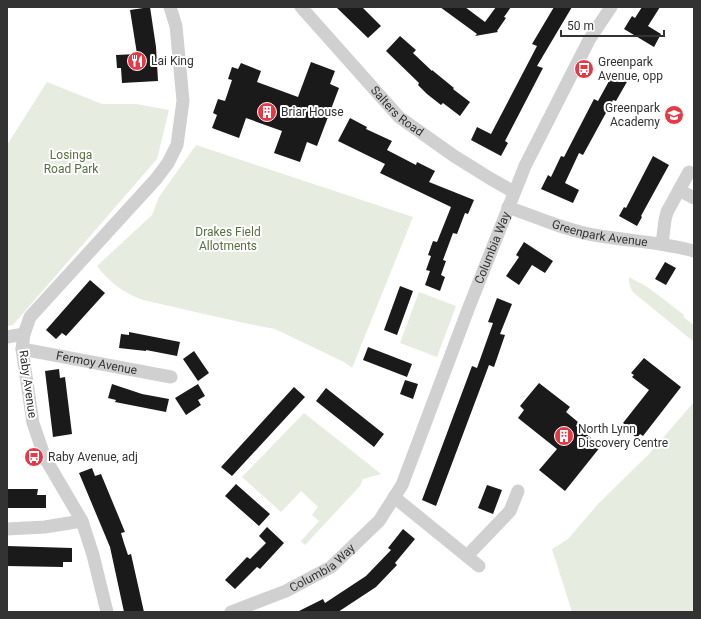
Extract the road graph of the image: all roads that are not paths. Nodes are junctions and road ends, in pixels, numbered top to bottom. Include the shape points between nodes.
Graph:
1 (170, 7) edge
2 (302, 7) edge
3 (611, 7) edge
4 (689, 172) dead end
5 (679, 190) junction
6 (514, 192) junction
7 (694, 198) edge
8 (508, 207) junction
9 (662, 244) junction
10 (694, 251) edge
11 (24, 334) junction
12 (7, 337) edge
13 (22, 349) junction
14 (172, 377) dead end
15 (518, 491) dead end
16 (394, 497) junction
17 (82, 522) junction
18 (7, 529) edge
19 (467, 556) junction
20 (479, 566) dead end
21 (107, 612) edge
22 (231, 612) edge

1 - 11 street, Raby Avenue via 176,26 183,102 177,145 156,179 38,307 30,317
2 - 6 street, Salters Road via 399,117 454,156
3 - 6 street, Columbia Way via 589,40
4 - 5 street
5 - 7 street
5 - 9 street via 664,220
6 - 8 street, Columbia Way
8 - 9 street, Greenpark Avenue via 594,235
8 - 16 street, Columbia Way via 402,485
9 - 10 street, Greenpark Avenue
11 - 12 street
11 - 13 street, Raby Avenue
13 - 14 street, Fermoy Avenue
13 - 17 street, Raby Avenue via 33,423 45,458
15 - 19 street via 510,511
16 - 19 street
16 - 22 street, Columbia Way via 379,521 330,567 286,591
17 - 18 street
17 - 21 street, Raby Avenue
19 - 20 street

